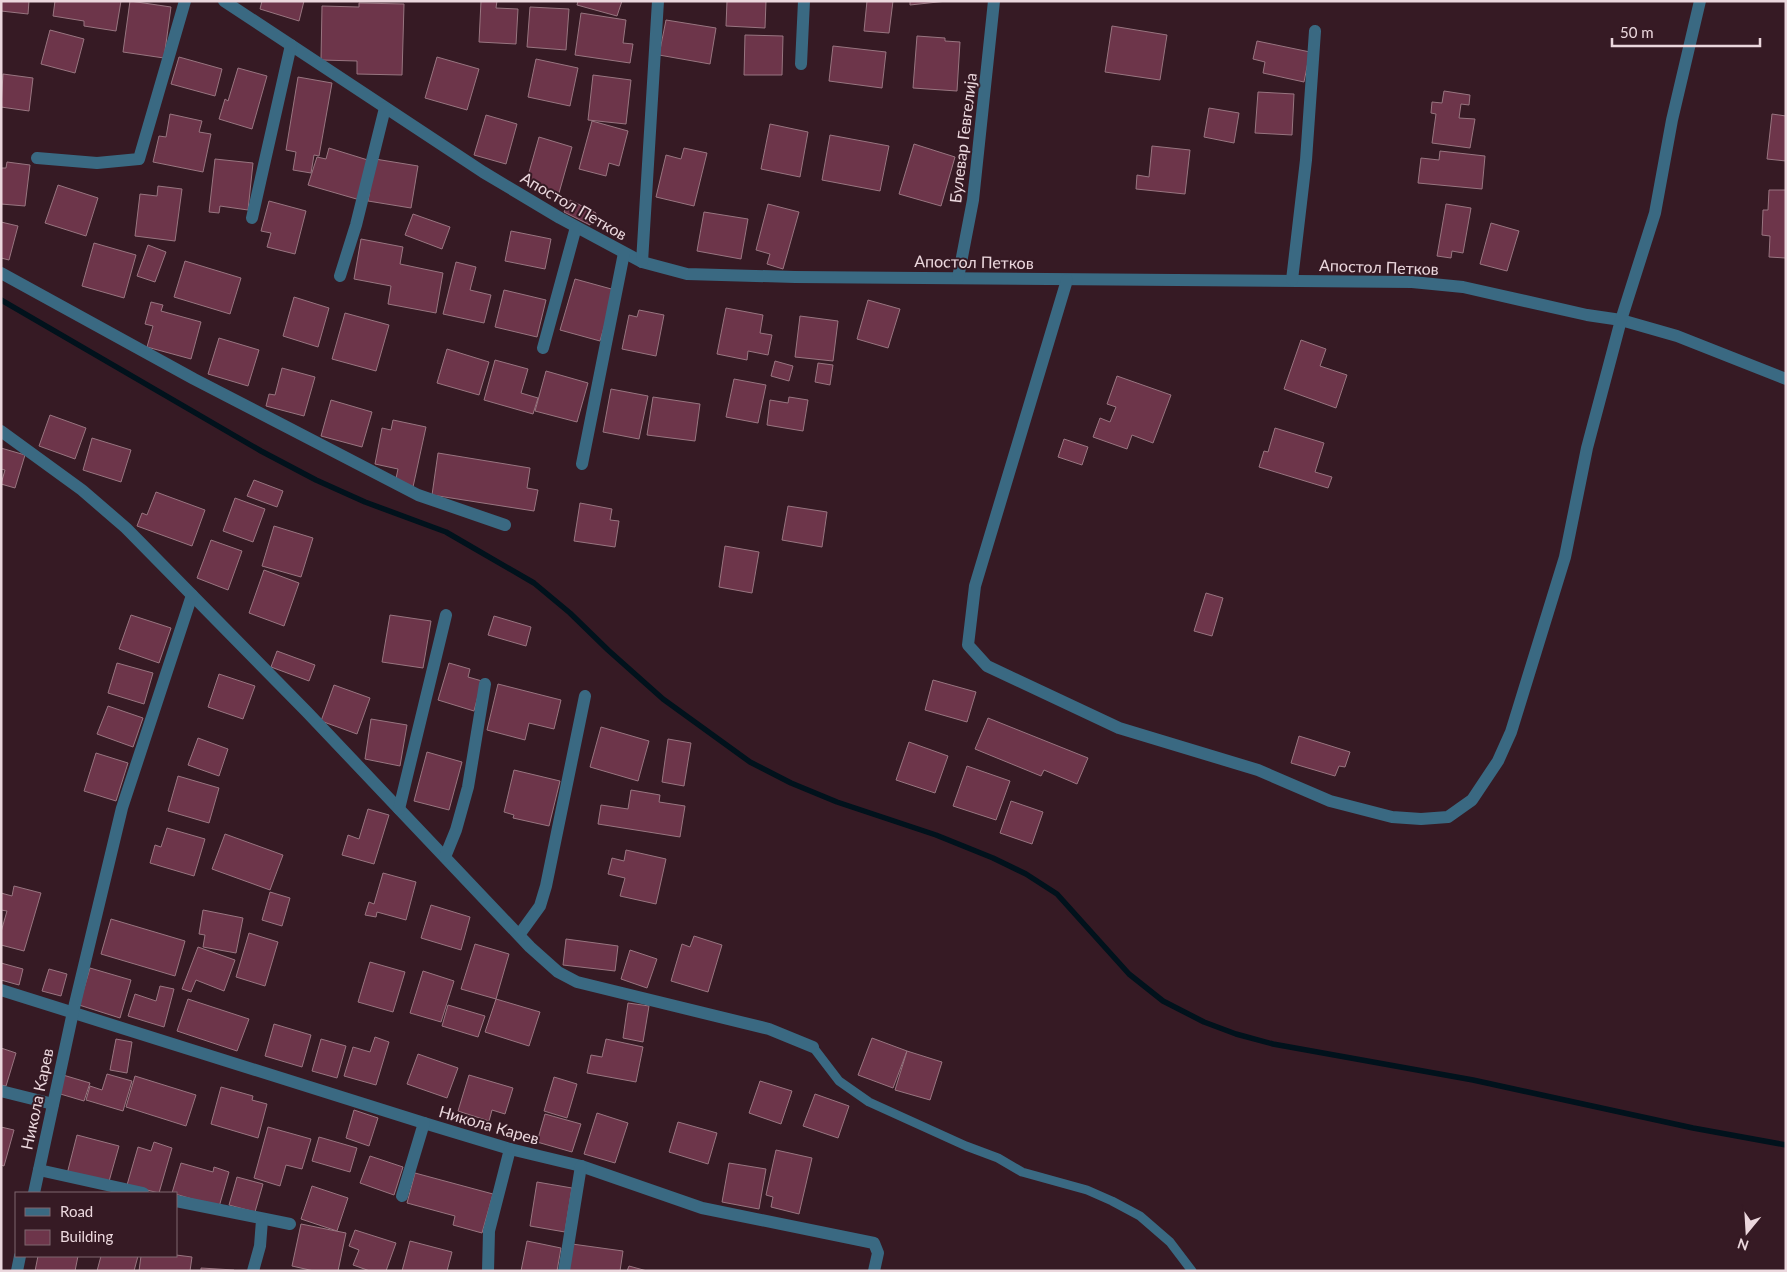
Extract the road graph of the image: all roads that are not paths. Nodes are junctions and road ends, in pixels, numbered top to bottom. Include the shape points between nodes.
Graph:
1 (185, 1) edge
2 (224, 1) edge
3 (658, 1) edge
4 (804, 1) edge
5 (994, 1) edge
6 (1700, 1) edge
7 (1315, 31) dead end
8 (291, 45) junction
9 (801, 64) dead end
10 (385, 108) junction
11 (37, 158) dead end
12 (252, 218) dead end
13 (576, 227) junction
14 (624, 253) junction
15 (642, 262) junction
16 (1, 273) edge
17 (340, 276) dead end
18 (958, 278) junction
19 (1067, 280) junction
20 (1292, 280) junction
21 (1621, 320) junction
22 (543, 348) dead end
23 (1786, 379) edge
24 (1, 431) edge
25 (582, 464) dead end
26 (504, 525) dead end
27 (192, 594) junction
28 (446, 615) dead end
29 (485, 684) dead end
30 (585, 696) dead end
31 (399, 809) junction
32 (445, 857) junction
33 (519, 935) junction
34 (1, 990) edge
35 (72, 1012) junction
36 (814, 1047) joint
37 (1, 1091) edge
38 (53, 1104) junction
39 (424, 1124) junction
40 (510, 1149) junction
41 (581, 1166) junction
42 (39, 1170) junction
43 (34, 1192) edge
44 (138, 1192) edge
45 (402, 1196) dead end
46 (178, 1201) edge
47 (262, 1220) junction
48 (290, 1224) dead end
49 (20, 1257) edge
50 (17, 1271) edge
51 (254, 1271) edge
52 (488, 1271) edge
53 (564, 1271) edge
54 (874, 1271) edge
55 (1192, 1271) edge

1 - 11 street via 139,159 97,163
2 - 8 street, Апостол Петков
3 - 15 street
4 - 9 street
5 - 18 street, Булевар Гевгелија via 973,200
6 - 21 street via 1672,120 1655,213
7 - 20 street via 1306,160
8 - 10 street, Апостол Петков
8 - 12 street
10 - 13 street, Апостол Петков via 482,172
10 - 17 street
13 - 14 street, Апостол Петков
13 - 22 street
14 - 15 street, Апостол Петков
14 - 25 street
15 - 18 street, Апостол Петков via 687,274 717,276
16 - 26 street via 194,379 418,495
18 - 19 street, Апостол Петков
19 - 20 street, Апостол Петков
19 - 21 street via 975,586 968,645 987,666 1118,728 1258,770 1330,801 1392,817 1421,820 1448,817 1472,800 1498,761 1511,732 1564,557 1587,448
20 - 21 street, Апостол Петков via 1412,282 1463,288
21 - 23 street, Апостол Петков via 1677,336
24 - 27 street via 82,490 126,528
27 - 31 street
27 - 35 street via 122,808
28 - 31 street
29 - 32 street via 468,787
30 - 33 street via 544,893 540,906
31 - 32 street
32 - 33 street
33 - 36 street via 558,972 578,982 769,1029
34 - 35 street, Никола Карев
35 - 38 street, Никола Карев
35 - 39 street, Никола Карев
36 - 55 lane via 839,1081 869,1102 998,1158 1022,1172 1087,1190 1140,1216 1170,1242
37 - 38 street
38 - 42 street, Никола Карев
39 - 40 street, Никола Карев
39 - 45 street
40 - 41 street, Никола Карев
40 - 52 street via 489,1231
41 - 53 street
41 - 54 street, Никола Карев via 702,1208 874,1244 878,1253
42 - 43 street, Никола Карев
42 - 44 street
46 - 47 street
47 - 48 street
47 - 51 street
49 - 50 street

